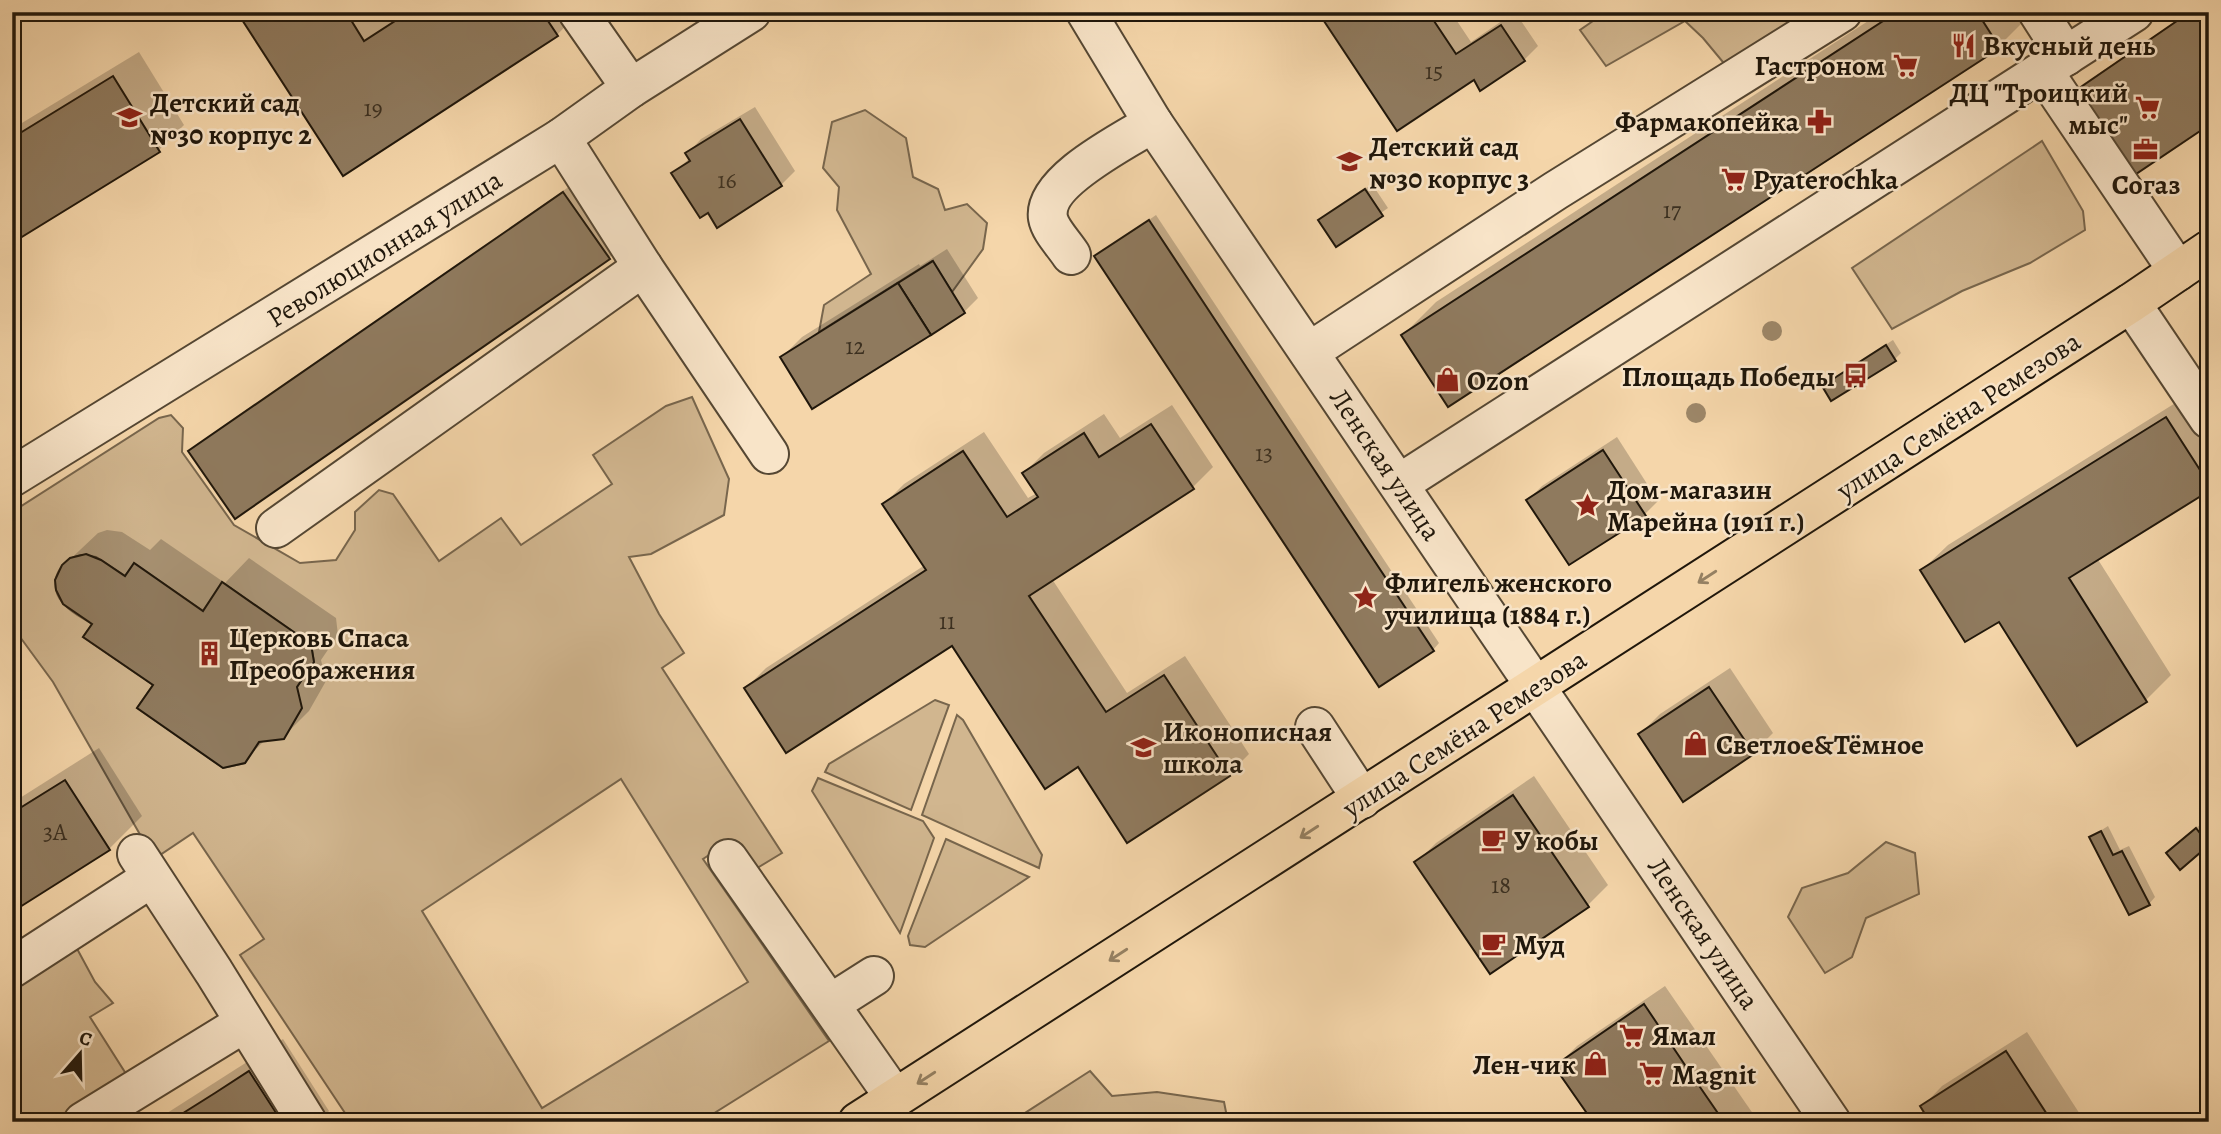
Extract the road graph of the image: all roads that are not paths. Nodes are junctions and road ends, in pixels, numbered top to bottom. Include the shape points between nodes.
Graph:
1 (578, 12) edge
2 (751, 12) edge
3 (1086, 12) edge
4 (1842, 12) edge
5 (2038, 12) edge
6 (2134, 12) edge
7 (2055, 63) junction
8 (631, 88) junction
9 (1153, 123) junction
10 (561, 138) junction
11 (2209, 250) edge
12 (1071, 255) dead end
13 (643, 267) junction
14 (2178, 271) junction
15 (2131, 303) junction
16 (1309, 352) junction
17 (2209, 419) edge
18 (769, 454) dead end
19 (12, 477) edge
20 (1399, 484) junction
21 (276, 528) dead end
22 (1537, 687) junction
23 (1315, 727) dead end
24 (1362, 799) junction
25 (728, 859) dead end
26 (12, 968) edge
27 (874, 976) dead end
28 (830, 1004) junction
29 (244, 1023) junction
30 (895, 1098) junction
31 (83, 1122) edge
32 (307, 1122) edge
33 (858, 1122) edge
34 (1831, 1122) edge

1 - 8 street
2 - 8 street, Революционная улица
3 - 9 street, Ленская улица
4 - 16 street
5 - 7 street
6 - 7 street
7 - 14 street
7 - 20 street
8 - 10 street, Революционная улица
9 - 12 street via 1058,188 1048,205 1048,220
9 - 16 street, Ленская улица
10 - 13 street
10 - 19 street, Революционная улица
11 - 14 main road, улица Семёна Ремезова
13 - 18 street
13 - 21 street
14 - 15 main road, улица Семёна Ремезова
15 - 17 street
15 -> 22 main road, улица Семёна Ремезова
16 - 20 street, Ленская улица
20 - 22 street, Ленская улица
22 - 24 main road, улица Семёна Ремезова
22 - 34 street, Ленская улица
23 - 24 street
24 -> 30 main road, улица Семёна Ремезова
25 - 28 street
26 - 29 street via 144,866
27 - 28 street
28 - 30 street
29 - 31 street
29 - 32 street
30 - 33 main road, улица Семёна Ремезова

